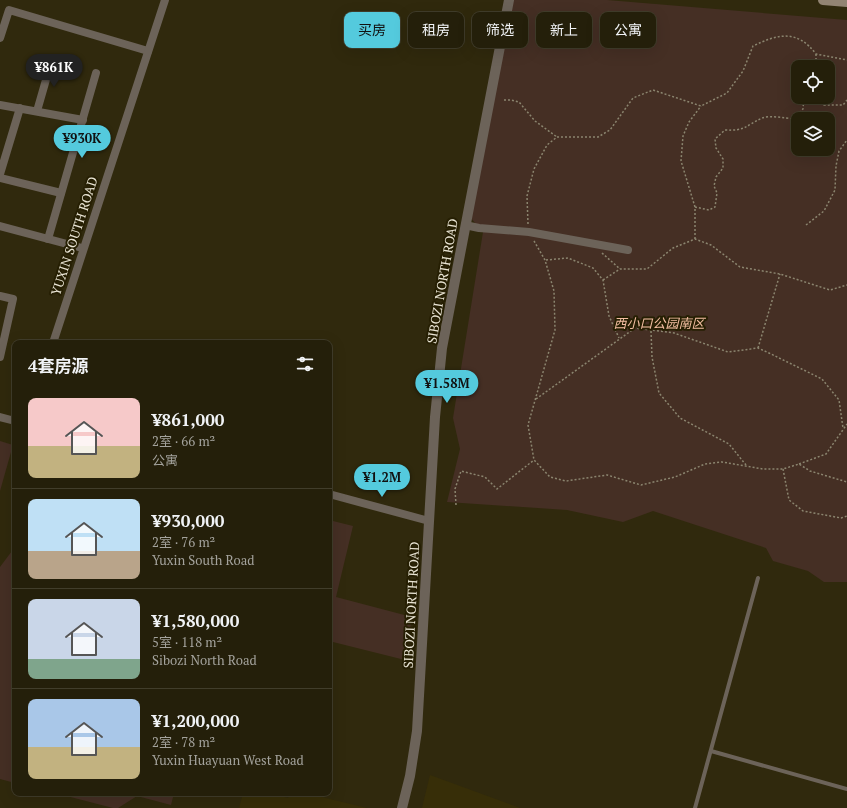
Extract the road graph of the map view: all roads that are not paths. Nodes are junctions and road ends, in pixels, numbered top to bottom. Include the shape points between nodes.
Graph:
1 (165, 0) edge
2 (509, 0) edge
3 (823, 0) edge
4 (847, 2) edge
5 (2, 24) edge
6 (0, 38) edge
7 (148, 52) junction
8 (52, 59) dead end
9 (96, 73) dead end
10 (0, 105) edge
11 (20, 108) junction
12 (37, 111) junction
13 (83, 120) junction
14 (0, 174) edge
15 (0, 178) edge
16 (61, 193) junction
17 (465, 224) junction
18 (0, 226) edge
19 (48, 239) junction
20 (82, 248) junction
21 (628, 250) dead end
22 (0, 296) edge
23 (54, 340) edge
24 (0, 357) edge
25 (0, 417) edge
26 (12, 420) edge
27 (332, 495) edge
28 (429, 521) junction
29 (758, 578) dead end
30 (711, 751) junction
31 (847, 789) edge
32 (402, 808) edge
33 (695, 808) edge

1 - 7 street, YUXIN SOUTH ROAD
2 - 17 street, SIBOZI NORTH ROAD
3 - 4 main road
5 - 6 street
5 - 7 street via 9,10
7 - 20 street, YUXIN SOUTH ROAD
8 - 12 street
9 - 13 street
10 - 11 street
11 - 12 street
11 - 14 street
12 - 13 street
13 - 16 street
15 - 16 street
16 - 19 street
17 - 21 street via 479,228 529,232
17 - 28 street, SIBOZI NORTH ROAD via 441,362
18 - 19 street
19 - 20 street
20 - 23 street, YUXIN SOUTH ROAD
22 - 24 street via 13,299
25 - 26 street
27 - 28 street
28 - 32 street, SIBOZI NORTH ROAD via 417,731
29 - 30 lane
30 - 31 lane
30 - 33 lane

